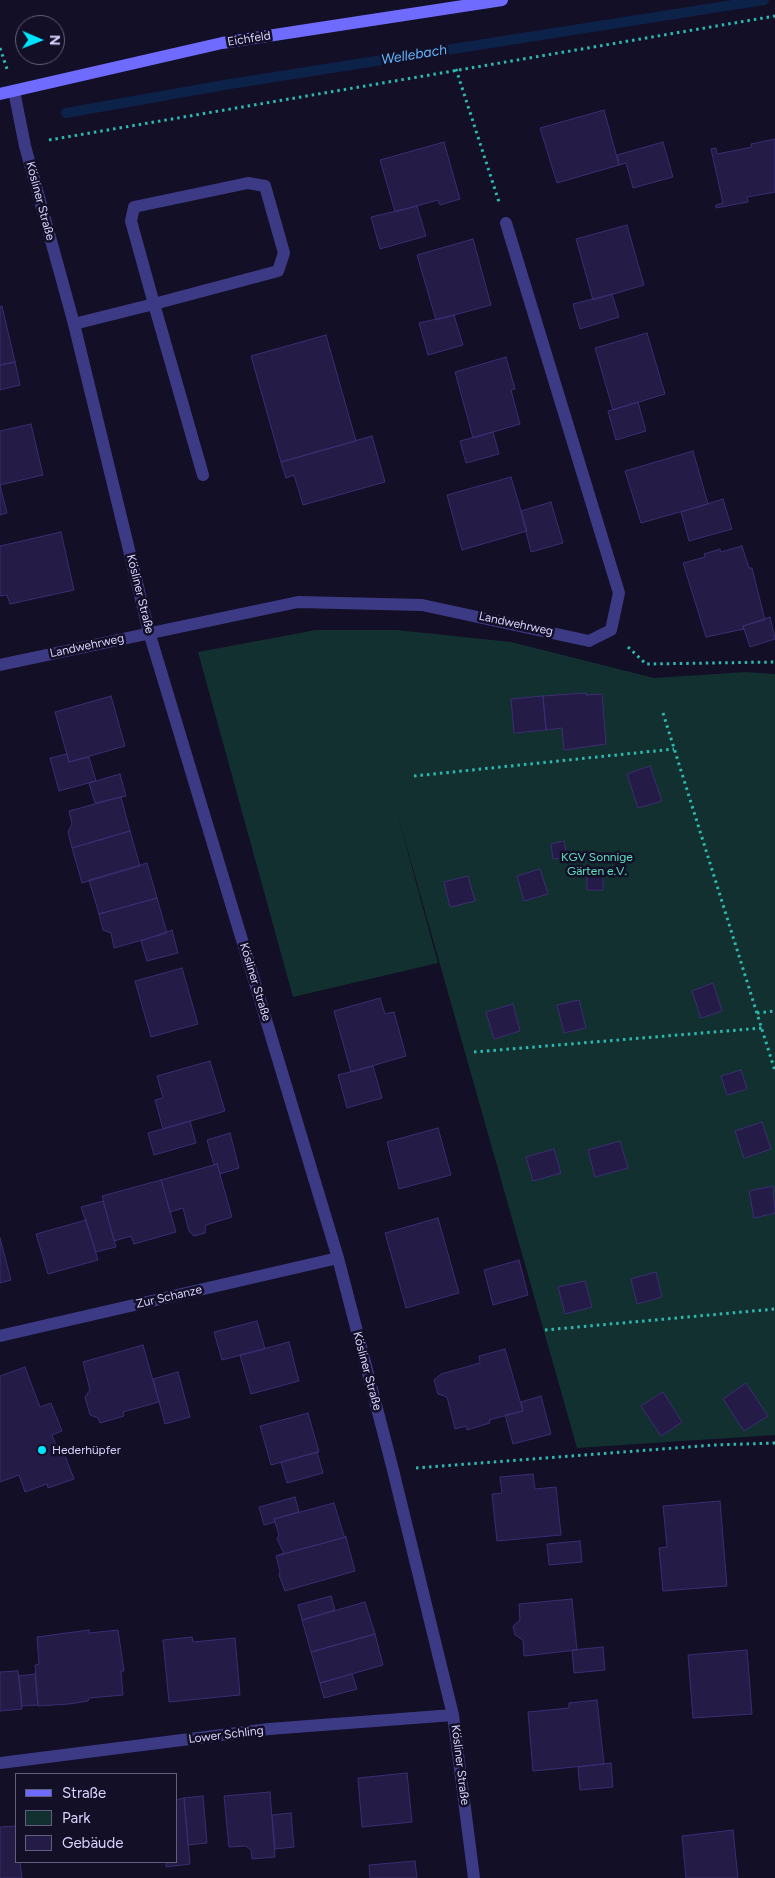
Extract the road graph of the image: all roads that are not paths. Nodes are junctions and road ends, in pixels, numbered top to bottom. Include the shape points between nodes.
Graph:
1 (502, 0) edge
2 (14, 91) junction
3 (0, 94) edge
4 (506, 223) road end
5 (154, 304) junction
6 (74, 324) junction
7 (203, 475) dead end
8 (150, 632) junction
9 (0, 665) edge
10 (338, 1258) junction
11 (0, 1336) edge
12 (453, 1715) junction
13 (0, 1763) edge
14 (474, 1878) edge

1 - 2 main road, Eichfeld via 222,43
2 - 3 main road, Eichfeld
2 - 6 street, Kösliner Straße via 25,146
4 - 8 street, Landwehrweg via 619,593 611,630 589,640 422,605 298,602
5 - 5 street via 278,271 284,253 265,186 248,183 134,208 130,222
5 - 6 street
5 - 7 street
6 - 8 street, Kösliner Straße
8 - 9 street, Landwehrweg
8 - 10 street, Kösliner Straße
10 - 11 street, Zur Schanze
10 - 12 street, Kösliner Straße
12 - 13 street, Lower Schling via 269,1729
12 - 14 street, Kösliner Straße

